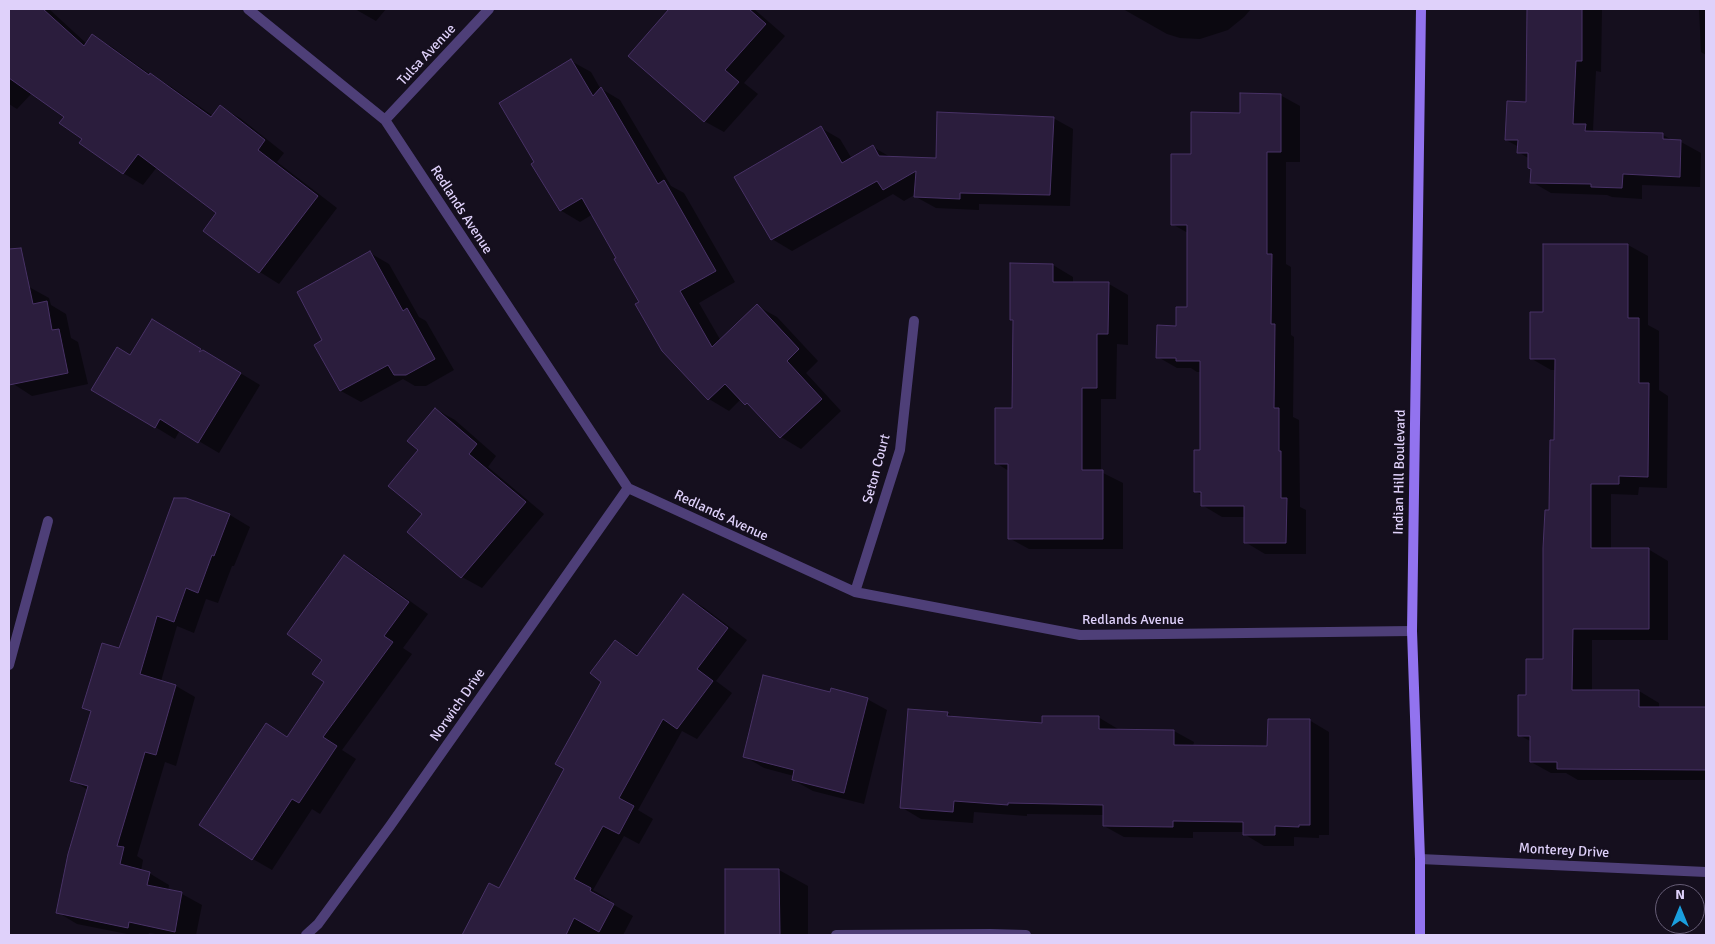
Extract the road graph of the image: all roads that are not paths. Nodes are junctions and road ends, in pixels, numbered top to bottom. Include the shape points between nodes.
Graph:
1 (248, 9) edge
2 (489, 9) edge
3 (1420, 9) edge
4 (385, 120) junction
5 (914, 321) dead end
6 (628, 488) junction
7 (48, 522) dead end
8 (855, 592) junction
9 (1412, 631) junction
10 (9, 665) edge
11 (1420, 858) junction
12 (1706, 872) edge
13 (306, 935) edge
14 (836, 935) edge
15 (1026, 935) edge
16 (1420, 935) edge

1 - 4 street, Redlands Avenue
2 - 4 street, Tulsa Avenue
3 - 9 street, Indian Hill Boulevard
4 - 6 street, Redlands Avenue
5 - 8 street, Seton Court via 900,450
6 - 8 street, Redlands Avenue
6 - 13 street, Norwich Drive via 390,826 318,924
7 - 10 street
8 - 9 street, Redlands Avenue via 1080,635
9 - 11 street, Indian Hill Boulevard
11 - 12 street, Monterey Drive
11 - 16 street, Indian Hill Boulevard
14 - 15 street

